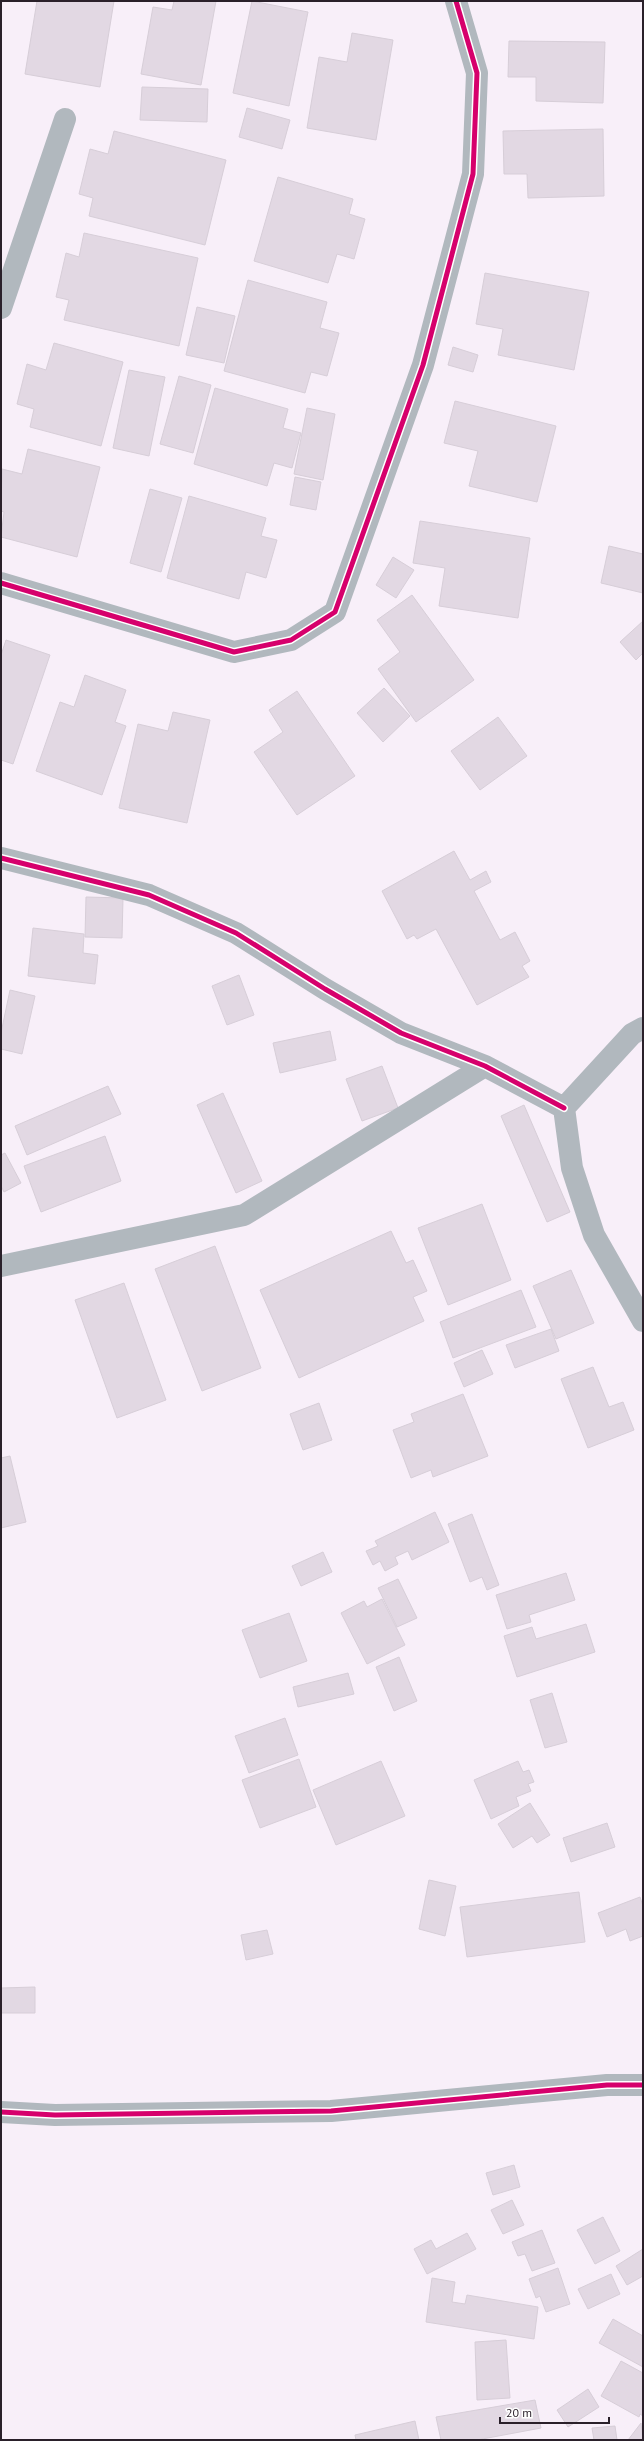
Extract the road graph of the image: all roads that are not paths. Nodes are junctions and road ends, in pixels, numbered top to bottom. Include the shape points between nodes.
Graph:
1 (456, 1) edge
2 (65, 119) dead end
3 (1, 308) edge
4 (1, 583) edge
5 (1, 858) edge
6 (643, 1028) edge
7 (485, 1066) junction
8 (564, 1108) junction
9 (1, 1266) edge
10 (643, 1321) edge
11 (643, 2085) edge
12 (1, 2112) edge

1 - 4 street via 477,73 473,174 423,365 335,612 290,640 234,652
2 - 3 street
5 - 7 street via 149,895 236,933 401,1033
6 - 8 street via 632,1034
7 - 8 street
7 - 9 street via 244,1215
8 - 10 street via 572,1168 594,1235
11 - 12 street via 607,2085 331,2111 55,2115

